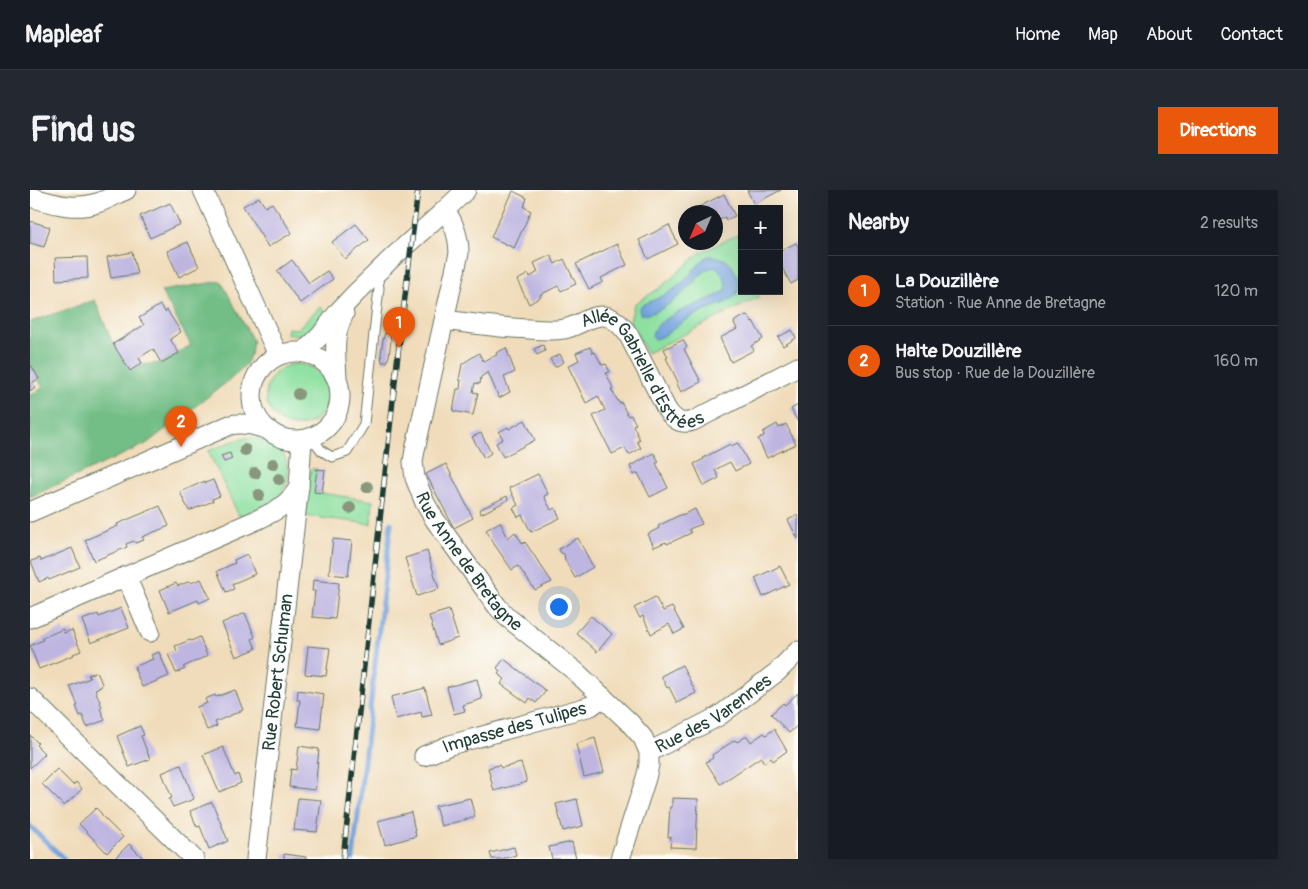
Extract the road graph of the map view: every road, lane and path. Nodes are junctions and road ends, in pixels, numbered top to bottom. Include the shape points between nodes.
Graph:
1 (126, 190) edge
2 (203, 190) edge
3 (466, 190) edge
4 (30, 197) edge
5 (94, 197) edge
6 (445, 210) junction
7 (377, 272) junction
8 (356, 293) junction
9 (445, 320) junction
10 (304, 352) junction
11 (278, 355) junction
12 (798, 367) edge
13 (336, 378) junction
14 (253, 392) junction
15 (230, 425) junction
16 (269, 430) junction
17 (306, 439) junction
18 (299, 486) junction
19 (30, 512) edge
20 (126, 576) junction
21 (30, 618) edge
22 (150, 632) dead end
23 (798, 651) edge
24 (603, 697) junction
25 (30, 698) edge
26 (649, 752) junction
27 (424, 756) dead end
28 (194, 859) edge
29 (256, 859) edge
30 (620, 859) edge

1 - 5 street
2 - 11 street
3 - 6 street
4 - 5 street via 59,206 74,206
6 - 7 street
6 - 9 street, Rue Anne de Bretagne via 459,242
7 - 8 street
7 - 17 lane via 379,288 364,424 347,452 339,455 332,456
8 - 10 street
8 - 13 street via 336,332
9 - 12 street, Allée Gabrielle d'Estrées via 500,328 556,330 596,317 613,319 628,334 667,410 680,423 694,421
9 - 24 street, Rue Anne de Bretagne via 413,462 420,491 435,520 497,606
10 - 11 street
10 - 13 street via 317,357
11 - 14 street via 258,373
13 - 17 street via 340,392 339,407 333,420 324,430
14 - 15 street
14 - 16 street via 256,413
15 - 16 street via 247,424
15 - 19 street
16 - 17 street via 288,439
17 - 18 street, Rue Robert Schuman
18 - 20 street via 285,505 269,514
18 - 29 street, Rue Robert Schuman
20 - 21 street
20 - 22 street
23 - 26 street, Rue des Varennes via 719,716
24 - 26 street, Rue Anne de Bretagne via 643,738
24 - 27 street, Impasse des Tulipes via 591,706 450,745
25 - 28 street
26 - 30 street via 646,778

